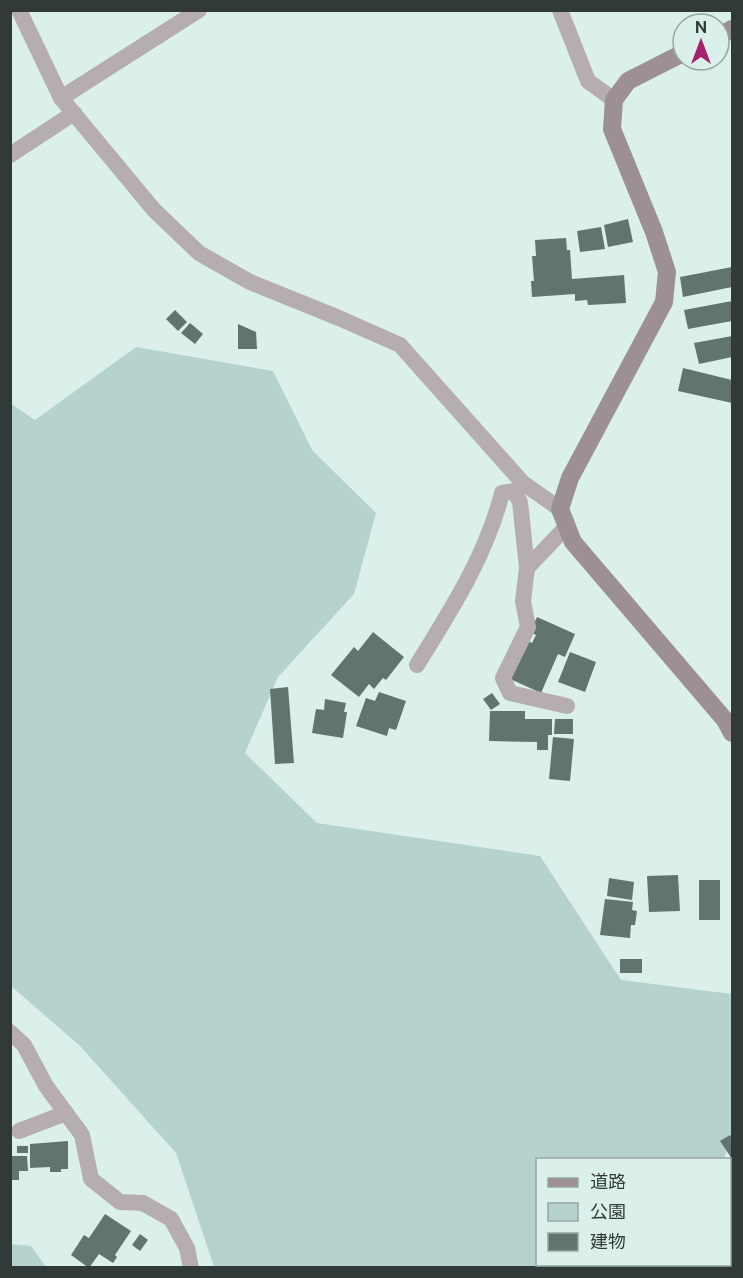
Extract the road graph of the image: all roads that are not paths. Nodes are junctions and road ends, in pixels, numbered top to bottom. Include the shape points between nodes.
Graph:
1 (19, 10) edge
2 (200, 10) edge
3 (560, 10) edge
4 (671, 59) edge
5 (61, 98) junction
6 (614, 100) junction
7 (74, 113) junction
8 (10, 154) edge
9 (563, 517) junction
10 (527, 568) junction
11 (417, 665) dead end
12 (567, 706) dead end
13 (732, 733) edge
14 (10, 1032) edge
15 (66, 1113) junction
16 (19, 1131) dead end
17 (191, 1268) edge

1 - 5 street
2 - 5 street
3 - 6 street via 588,81
4 - 6 street via 628,81
5 - 7 street
6 - 9 street via 612,129 667,272 664,302 570,477
7 - 8 street
7 - 9 street via 154,210 199,253 250,282 400,345 523,483
9 - 10 street
9 - 13 street via 573,542
10 - 11 street via 520,502 514,491 502,493 496,517 472,571
10 - 12 street via 523,601 528,627 503,678 510,693
14 - 15 street via 24,1046
15 - 16 street
15 - 17 street via 82,1135 91,1179 120,1202 143,1203 171,1219 187,1248

